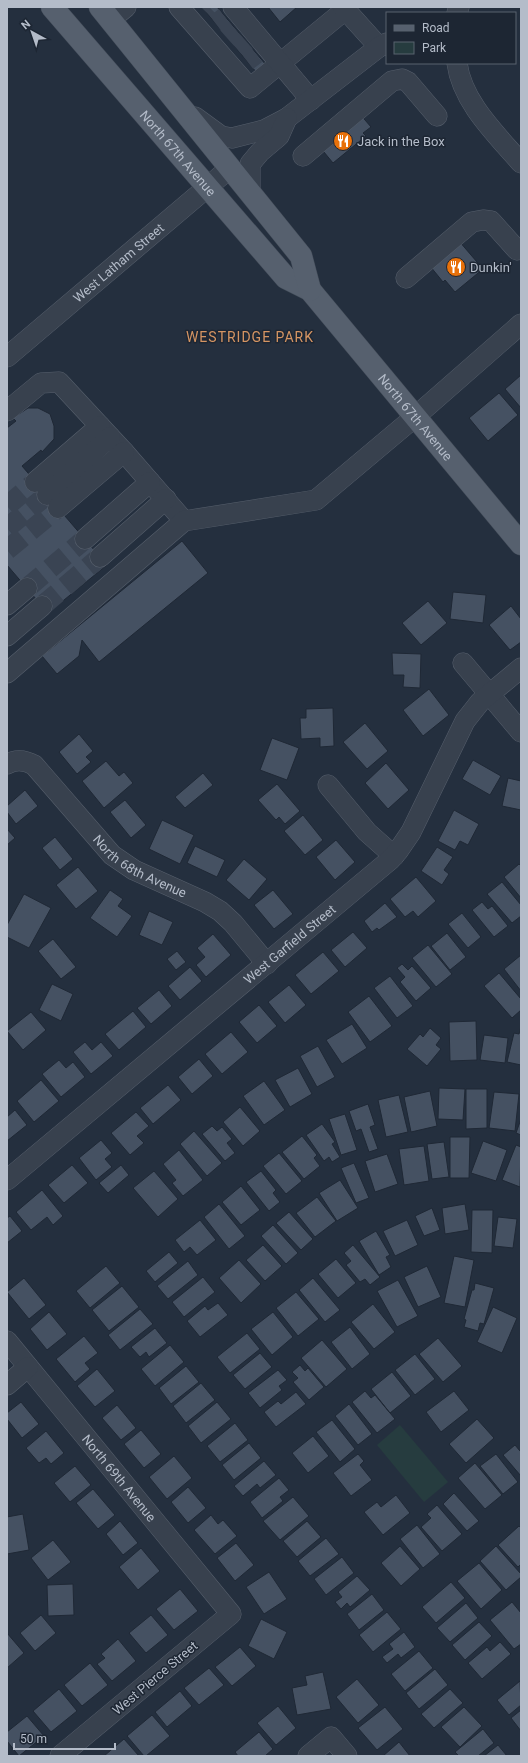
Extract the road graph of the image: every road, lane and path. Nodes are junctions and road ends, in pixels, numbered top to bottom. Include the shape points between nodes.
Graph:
1 (52, 7) edge
2 (344, 8) edge
3 (112, 11) edge
4 (225, 32) edge
5 (383, 45) edge
6 (281, 64) junction
7 (457, 64) edge
8 (172, 97) junction
9 (311, 100) junction
10 (437, 116) dead end
11 (287, 118) junction
12 (303, 156) dead end
13 (521, 163) edge
14 (230, 168) junction
15 (208, 187) junction
16 (250, 193) junction
17 (517, 250) dead end
18 (406, 278) dead end
19 (310, 290) junction
20 (521, 324) edge
21 (7, 357) edge
22 (7, 411) edge
23 (416, 416) junction
24 (101, 427) junction
25 (124, 452) junction
26 (154, 486) junction
27 (42, 490) junction
28 (184, 521) junction
29 (521, 544) edge
30 (26, 592) edge
31 (7, 605) edge
32 (7, 621) edge
33 (7, 636) edge
34 (463, 663) dead end
35 (521, 668) edge
36 (7, 673) edge
37 (489, 694) junction
38 (521, 732) edge
39 (15, 762) edge
40 (328, 785) dead end
41 (394, 856) junction
42 (266, 964) junction
43 (7, 1180) edge
44 (7, 1341) edge
45 (28, 1367) junction
46 (7, 1385) edge
47 (231, 1614) joint
48 (60, 1756) edge
49 (308, 1756) edge
50 (347, 1756) edge

1 - 15 main road, North 67th Avenue
2 - 5 street
2 - 6 street
3 - 8 main road, North 67th Avenue
4 - 6 street
4 - 6 street via 250,88
5 - 9 street
6 - 9 street
7 - 13 street via 471,101
8 - 11 street via 221,136 232,138 246,135 264,130
8 - 14 main road, North 67th Avenue
9 - 11 street
10 - 12 street via 408,82 402,79 392,81
11 - 16 street via 279,136 250,164
14 - 15 street, West Latham Street
14 - 16 main road, North 67th Avenue
15 - 19 main road, North 67th Avenue via 286,278
15 - 21 street, West Latham Street
16 - 19 main road, North 67th Avenue via 301,256
17 - 18 street via 491,221 472,222
19 - 23 main road, North 67th Avenue
20 - 23 street
22 - 24 street via 41,382 59,382
23 - 28 street via 316,500
23 - 29 main road, North 67th Avenue
24 - 25 street
24 - 27 street
24 - 27 street
25 - 26 street
25 - 27 street
26 - 26 street via 89,543
26 - 28 street
28 - 36 street
30 - 31 street
30 - 32 street
30 - 33 street
34 - 37 street
35 - 37 street, West Garfield Street
37 - 38 street
37 - 41 street, West Garfield Street via 465,721 410,832
39 - 42 street, North 68th Avenue via 34,765 39,769 119,861 220,911
40 - 41 street via 367,832
41 - 42 street, West Garfield Street
42 - 43 street, West Garfield Street
44 - 45 street, North 69th Avenue
45 - 46 street
45 - 47 street, North 69th Avenue
47 - 48 street, West Pierce Street
49 - 50 street via 331,1737

